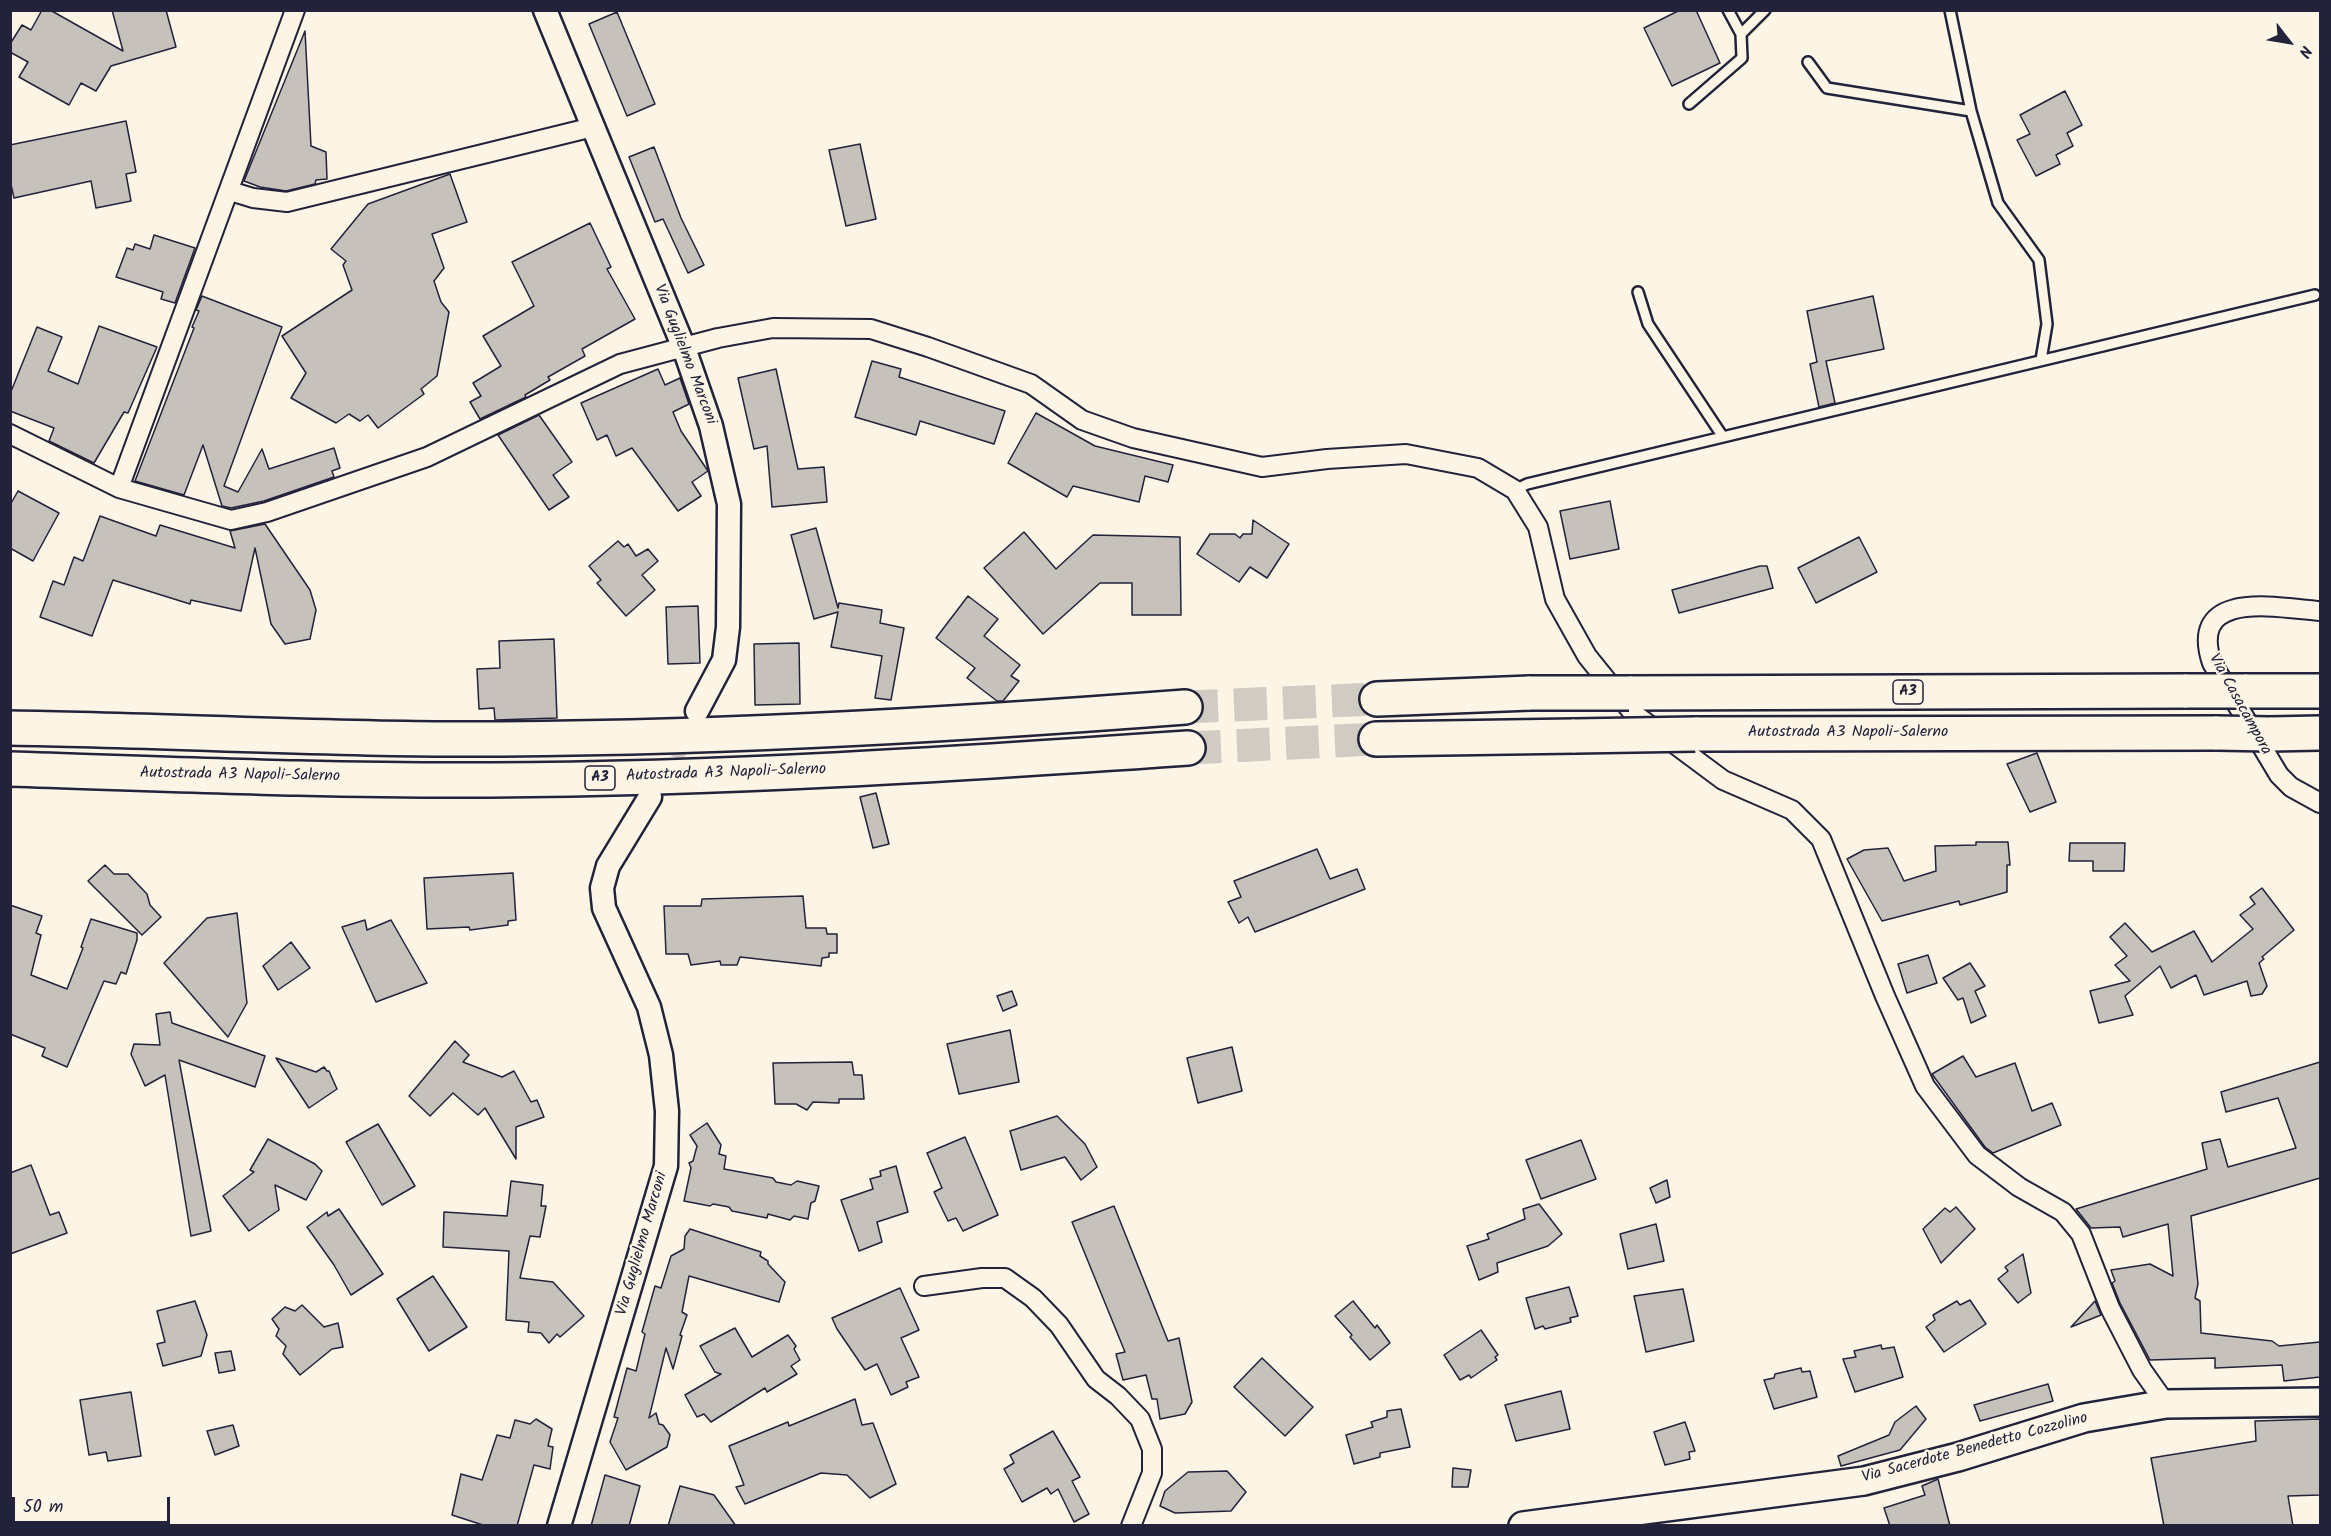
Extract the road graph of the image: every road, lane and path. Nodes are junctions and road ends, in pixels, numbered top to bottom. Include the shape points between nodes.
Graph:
1 (295, 10) edge
2 (545, 10) edge
3 (1728, 10) edge
4 (1765, 10) edge
5 (1950, 10) edge
6 (1741, 34) junction
7 (1808, 62) dead end
8 (1689, 104) dead end
9 (1971, 111) junction
10 (593, 127) junction
11 (230, 191) junction
12 (1638, 292) dead end
13 (2315, 296) dead end
14 (684, 348) junction
15 (2041, 360) junction
16 (10, 434) edge
17 (1723, 437) junction
18 (119, 488) junction
19 (1515, 490) junction
20 (2320, 610) edge
21 (2320, 691) edge
22 (1377, 699) tunnel mouth
23 (1185, 707) tunnel mouth
24 (697, 711) tunnel mouth
25 (10, 728) edge
26 (2320, 734) edge
27 (1376, 739) tunnel mouth
28 (1188, 748) tunnel mouth
29 (10, 769) edge
30 (650, 797) tunnel mouth
31 (2320, 803) edge
32 (924, 1286) dead end
33 (2320, 1402) edge
34 (2166, 1404) junction
35 (559, 1526) edge
36 (1131, 1526) edge
37 (1523, 1526) edge

1 - 11 street
2 - 10 street, Via Guglielmo Marconi
3 - 6 lane
4 - 6 lane
5 - 9 lane
6 - 8 lane via 1742,58
7 - 9 lane via 1827,88
9 - 15 lane via 1998,202 2039,260 2047,324
10 - 11 street via 286,202
10 - 14 street, Via Guglielmo Marconi
11 - 18 street
12 - 17 lane via 1648,324
13 - 15 lane
14 - 18 street via 620,364 427,457 267,512 231,520
14 - 19 street via 773,328 871,329 1031,384 1082,420 1133,438 1262,467 1407,454 1478,468
14 - 24 street, Via Guglielmo Marconi via 711,426 729,504 724,660
15 - 17 lane
16 - 18 street
17 - 19 lane
19 - 34 street via 1538,527 1555,599 1587,656 1633,713 1723,780 1792,810 1821,839 1925,1086 1977,1155 2019,1187 2063,1212 2081,1234 2110,1308 2142,1370
20 - 31 street, Via Casacampora via 2253,606 2230,609 2214,623 2207,642 2212,663 2279,775 2291,787
21 - 22 highway, A3, bridge via 1530,693
23 - 25 highway via 751,733 606,737 436,739
26 - 27 highway, Autostrada A3 Napoli-Salerno, bridge via 1695,734
28 - 29 highway, Autostrada A3 Napoli-Salerno / A3 via 784,773 584,779 279,777
30 - 35 street, Via Guglielmo Marconi via 608,866 602,888 603,908 649,1007 661,1055 667,1111 666,1166
32 - 36 street via 1005,1278 1059,1324 1096,1379 1140,1419 1152,1449 1152,1473
33 - 34 main road, Via Sacerdote Benedetto Cozzolino
34 - 37 main road, Via Sacerdote Benedetto Cozzolino via 2084,1418 1864,1481

